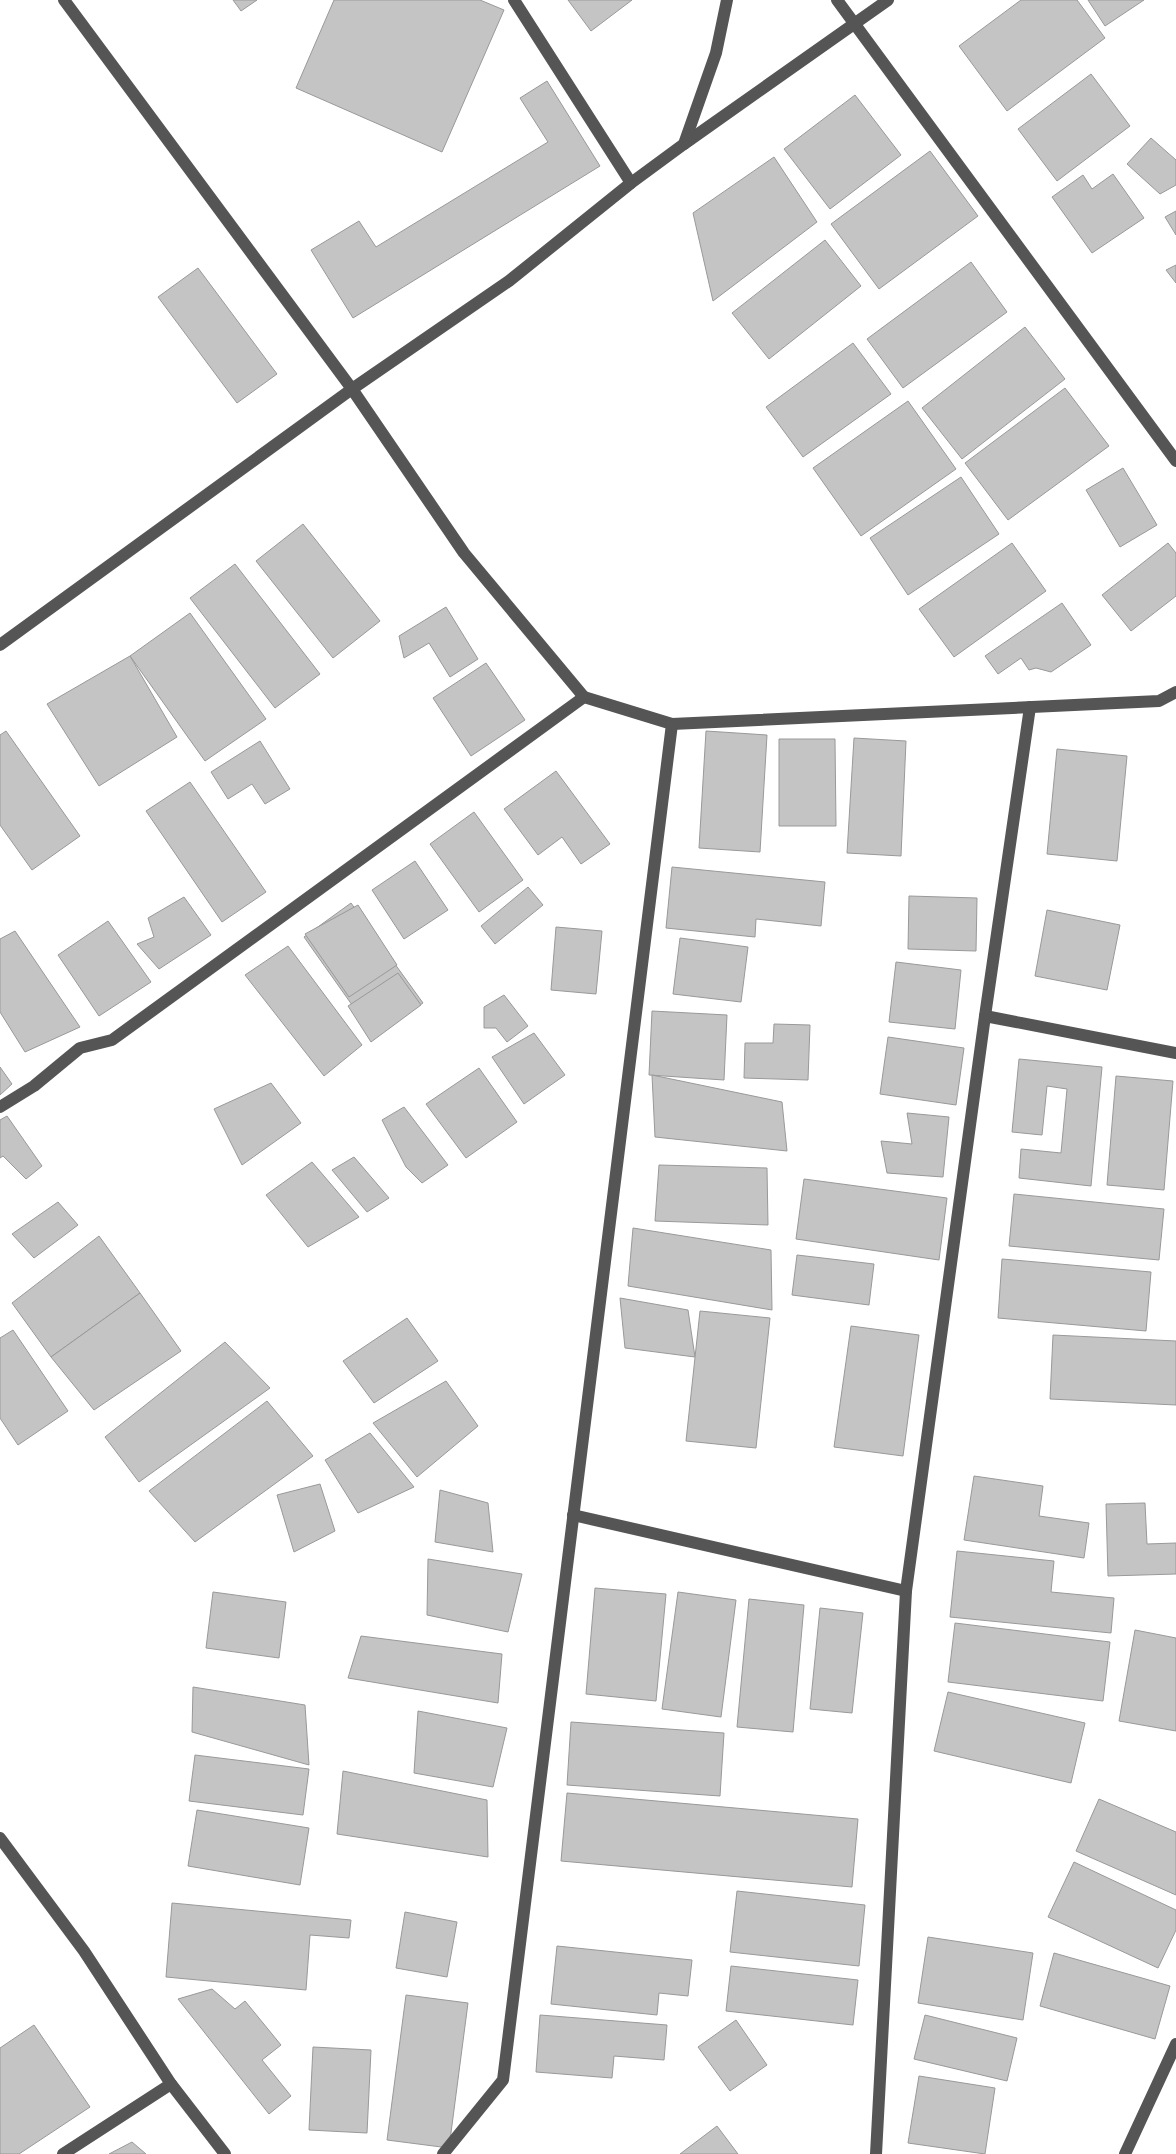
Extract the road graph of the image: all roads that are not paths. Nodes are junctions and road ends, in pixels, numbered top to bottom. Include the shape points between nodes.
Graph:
1 (64, 0) edge
2 (514, 0) edge
3 (727, 0) edge
4 (838, 0) edge
5 (888, 0) edge
6 (855, 23) junction
7 (684, 144) junction
8 (631, 183) junction
9 (352, 389) junction
10 (1176, 461) edge
11 (0, 645) edge
12 (1176, 692) edge
13 (584, 697) junction
14 (1030, 707) junction
15 (672, 724) junction
16 (984, 1016) junction
17 (1176, 1053) edge
18 (0, 1108) edge
19 (573, 1514) junction
20 (906, 1591) junction
21 (0, 1838) edge
22 (1176, 2044) edge
23 (171, 2084) junction
24 (63, 2154) edge
25 (225, 2154) edge
26 (443, 2154) edge
27 (876, 2154) edge
28 (1125, 2154) edge

1 - 9 street
2 - 8 street
3 - 7 street via 716,53
4 - 6 street
5 - 6 street
6 - 7 street
6 - 10 street
7 - 8 street
8 - 9 street via 509,281
9 - 11 street
9 - 13 street via 464,553
12 - 14 street via 1159,701
13 - 15 street
13 - 18 street via 112,1040 80,1048 34,1086
14 - 15 street
14 - 16 street
15 - 19 street
16 - 17 street
16 - 20 street
19 - 20 street
19 - 26 street via 503,2080
20 - 27 street
21 - 23 street via 84,1951
22 - 28 street
23 - 24 street
23 - 25 street

